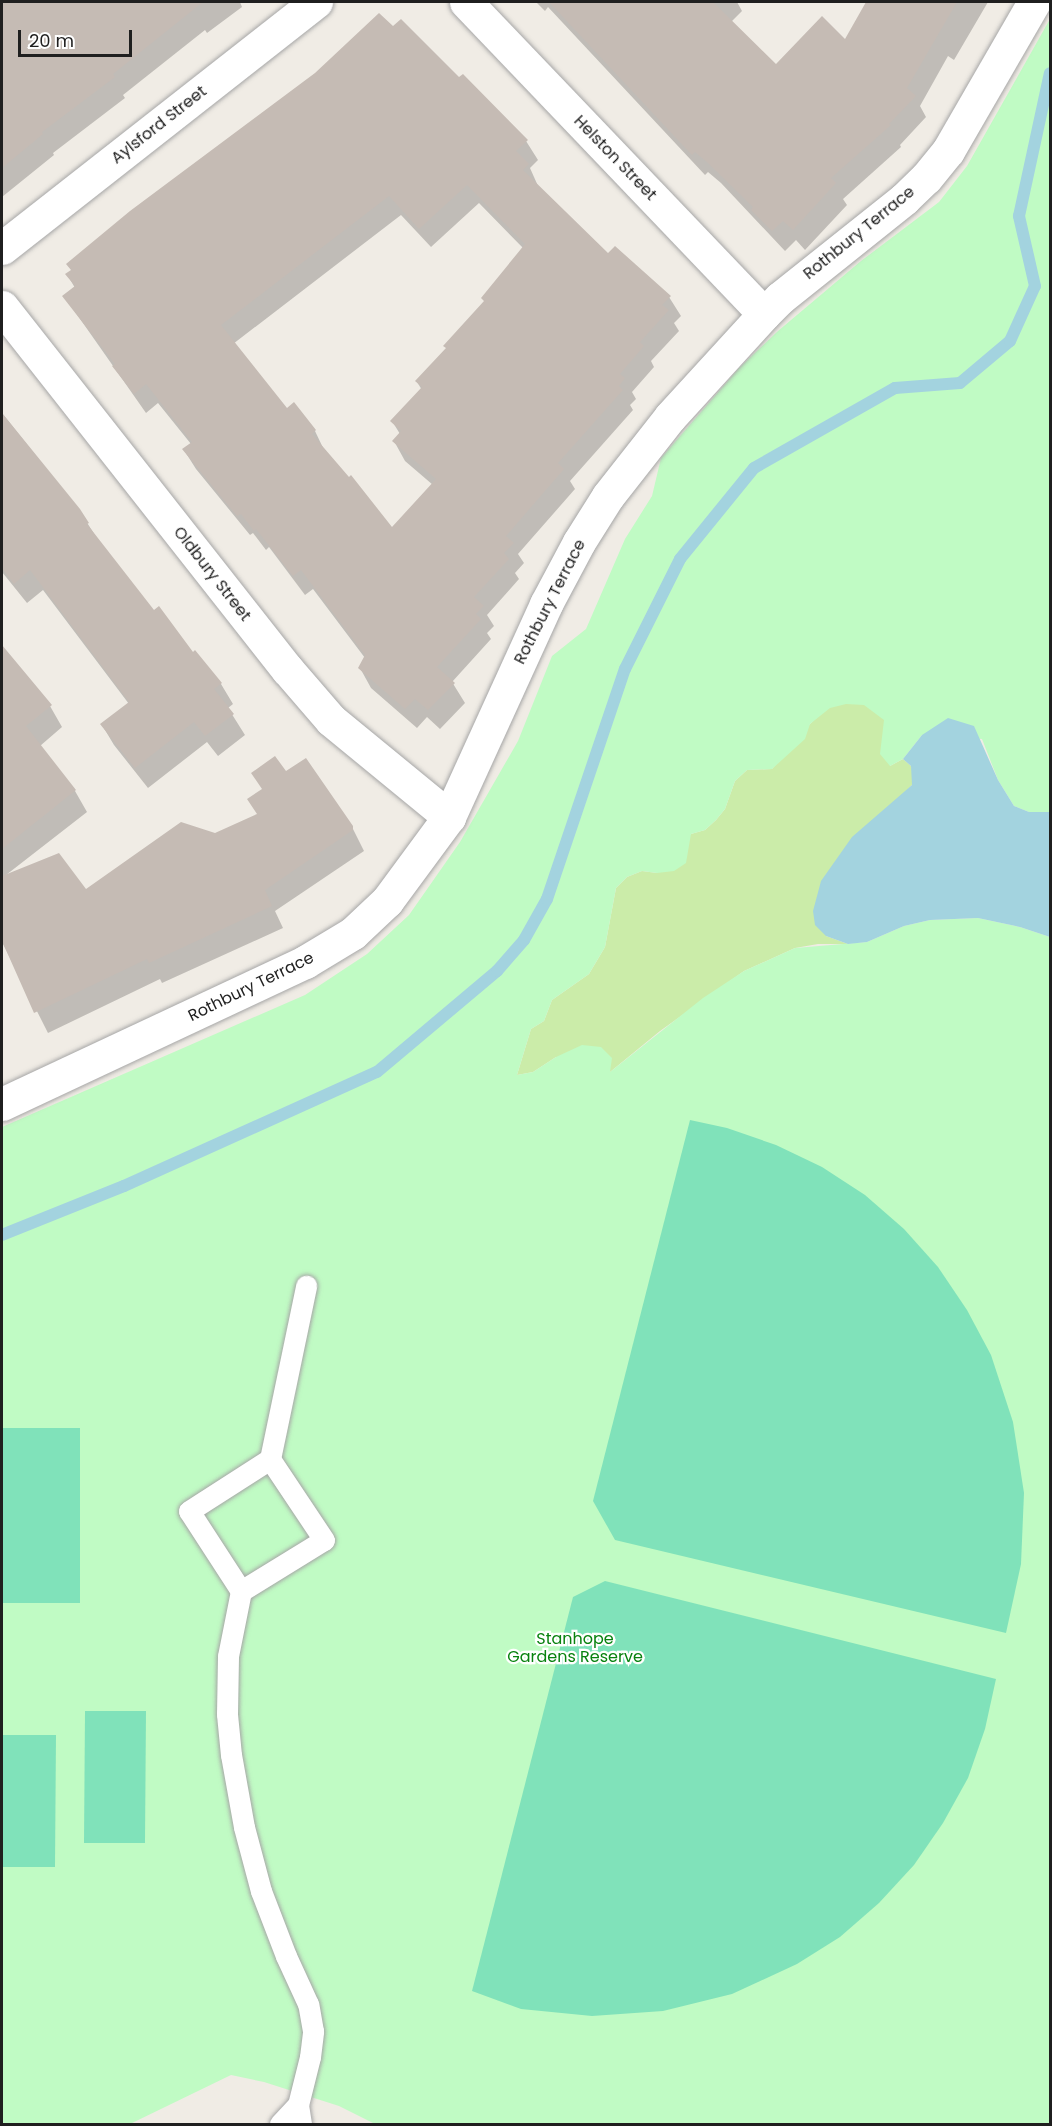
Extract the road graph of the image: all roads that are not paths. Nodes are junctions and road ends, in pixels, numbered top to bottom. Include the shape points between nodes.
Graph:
1 (316, 2) edge
2 (466, 2) edge
3 (1034, 2) edge
4 (2, 248) edge
5 (2, 307) edge
6 (764, 314) junction
7 (448, 817) junction
8 (2, 1103) edge
9 (306, 1286) dead end
10 (270, 1459) junction
11 (241, 1591) junction
12 (299, 2115) edge
13 (280, 2124) edge

1 - 4 street, Aylsford Street
2 - 6 street, Helston Street
3 - 6 street, Rothbury Terrace via 948,152 926,178
5 - 7 street, Oldbury Street via 287,669 332,720
6 - 7 street, Rothbury Terrace via 670,417 608,496 579,542 546,604
7 - 8 street, Rothbury Terrace via 387,901 354,933 305,962
9 - 10 lane
10 - 11 lane via 189,1511
10 - 11 lane via 324,1540
11 - 12 lane via 228,1656 231,1755 261,1891 308,2004 313,2031
12 - 13 lane

